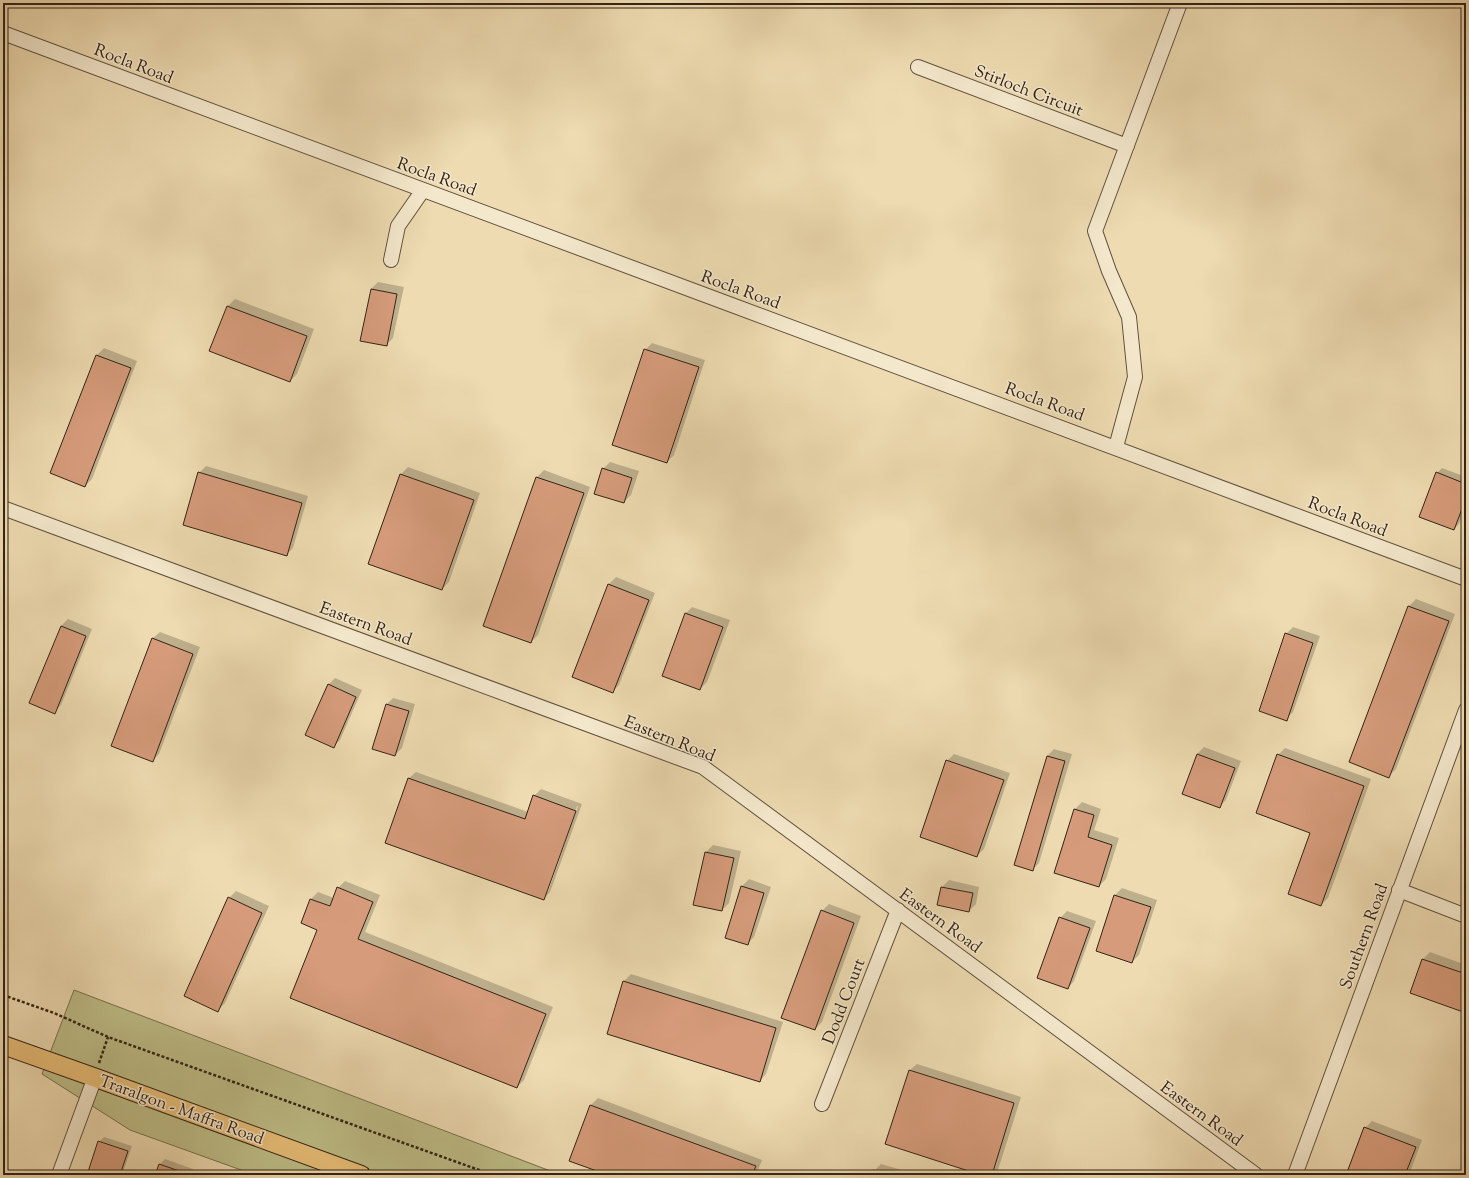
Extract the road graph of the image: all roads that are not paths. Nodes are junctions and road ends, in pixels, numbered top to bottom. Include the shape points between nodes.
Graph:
1 (1180, 3) edge
2 (3, 33) edge
3 (918, 67) dead end
4 (1127, 146) junction
5 (424, 190) junction
6 (391, 260) dead end
7 (1116, 447) junction
8 (3, 508) edge
9 (1466, 579) edge
10 (1466, 710) edge
11 (1399, 890) junction
12 (898, 910) junction
13 (1466, 916) edge
14 (3, 1045) edge
15 (95, 1077) junction
16 (822, 1104) dead end
17 (59, 1175) edge
18 (361, 1175) edge
19 (1256, 1175) edge
20 (1295, 1175) edge

1 - 4 street
2 - 5 street, Rocla Road
3 - 4 street, Stirloch Circuit
4 - 7 street via 1095,231 1129,317 1135,377
5 - 6 street via 398,226
5 - 7 street, Rocla Road
7 - 9 street, Rocla Road
8 - 12 street, Eastern Road via 703,767
10 - 11 street, Southern Road
11 - 13 street
11 - 20 street, Southern Road
12 - 16 street, Dodd Court
12 - 19 street, Eastern Road
14 - 15 main road, Traralgon - Maffra Road
15 - 17 street
15 - 18 main road, Traralgon - Maffra Road

